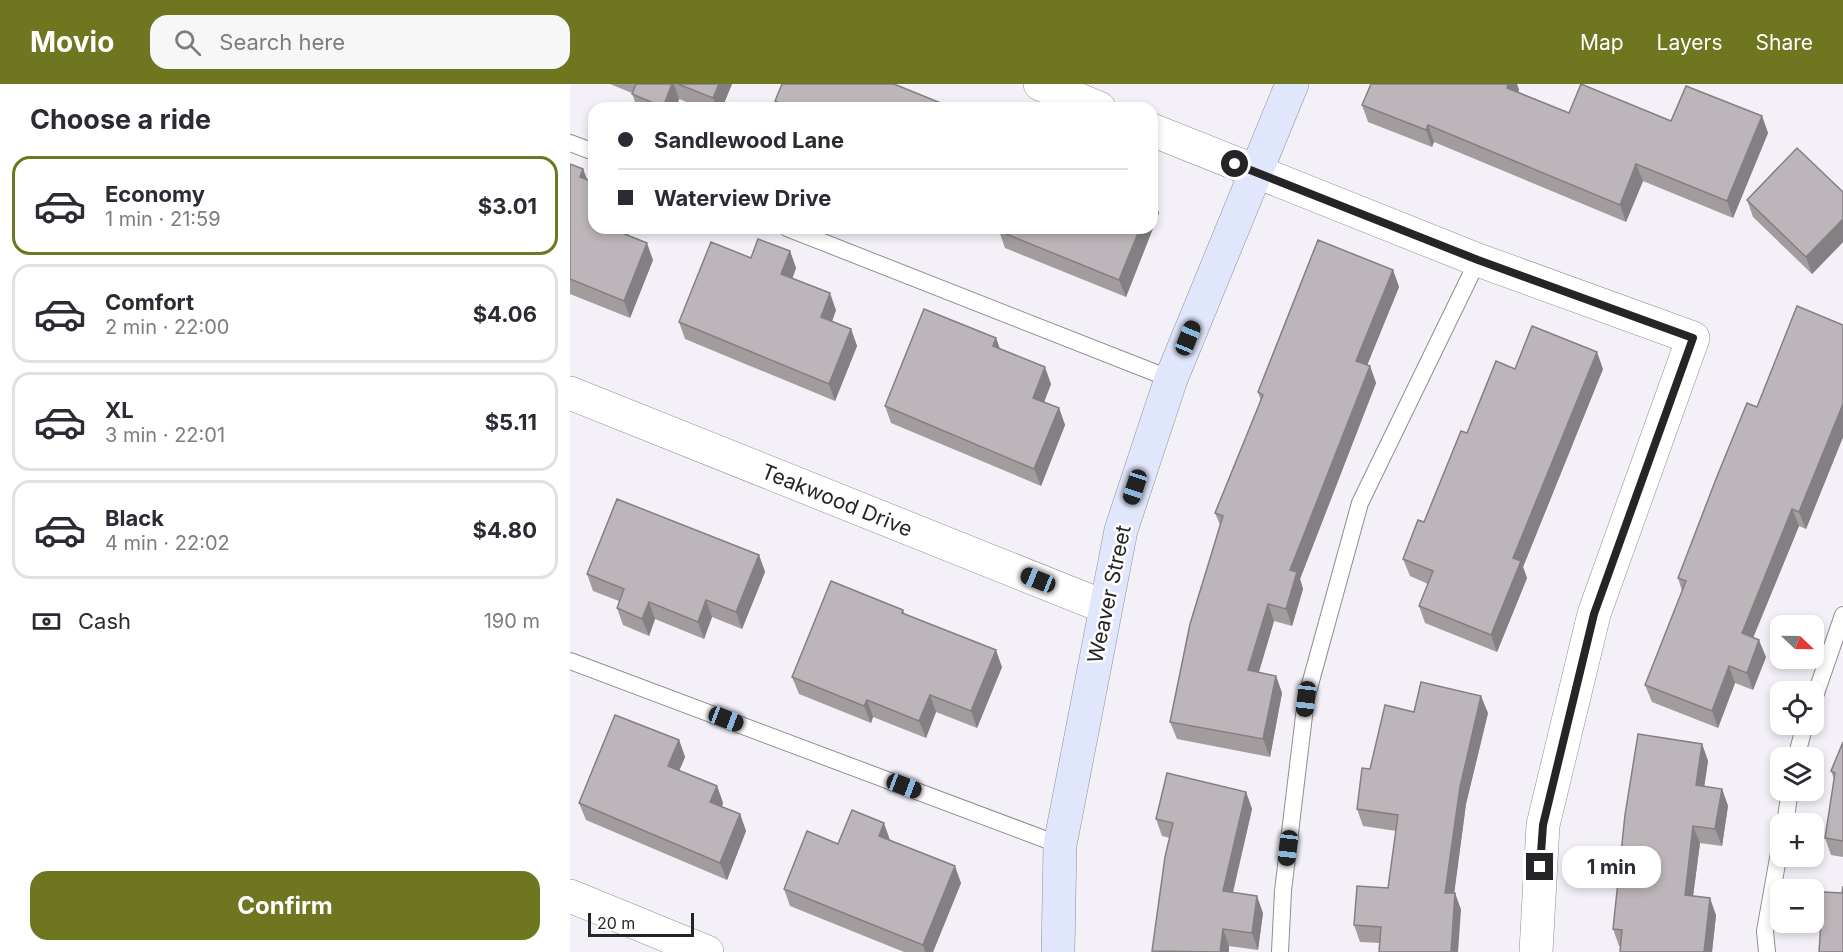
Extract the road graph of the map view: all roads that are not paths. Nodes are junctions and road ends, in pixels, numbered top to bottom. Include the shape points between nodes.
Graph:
1 (1040, 84) edge
2 (1292, 84) edge
3 (1084, 102) edge
4 (1158, 132) edge
5 (570, 142) edge
6 (588, 150) edge
7 (1256, 172) junction
8 (802, 234) edge
9 (1478, 260) junction
10 (1171, 379) junction
11 (570, 393) edge
12 (1105, 607) junction
13 (1843, 615) edge
14 (570, 661) edge
15 (1820, 681) edge
16 (1060, 845) junction
17 (1777, 867) edge
18 (570, 896) edge
19 (707, 952) edge
20 (1058, 952) edge
21 (1280, 952) edge
22 (1536, 952) edge
23 (1767, 952) edge

1 - 3 street
2 - 7 street, Weaver Street
4 - 7 street
5 - 6 lane
7 - 9 street
7 - 10 street, Weaver Street
8 - 10 lane
9 - 21 lane via 1360,503 1306,699 1283,891
9 - 22 street via 1693,338 1594,614 1543,825
10 - 12 street, Weaver Street via 1121,530
11 - 12 street, Teakwood Drive
12 - 16 street, Weaver Street
13 - 15 lane
14 - 16 lane
16 - 20 street, Weaver Street
17 - 23 lane via 1766,931
18 - 19 street

